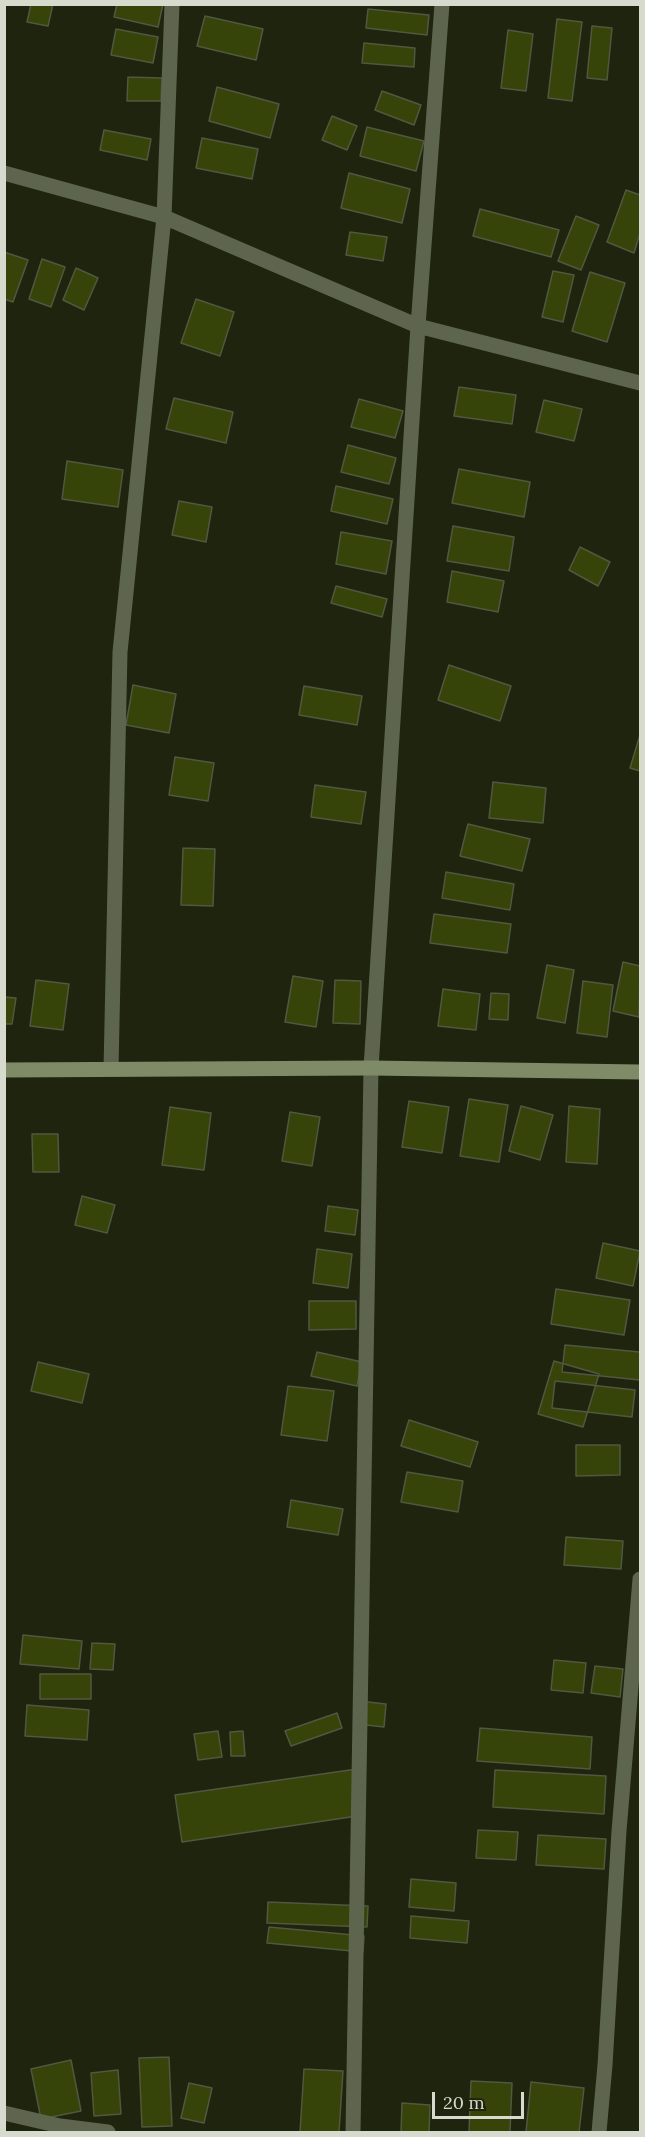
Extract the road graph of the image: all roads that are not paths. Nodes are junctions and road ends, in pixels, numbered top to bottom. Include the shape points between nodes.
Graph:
1 (172, 4) edge
2 (442, 4) edge
3 (4, 173) edge
4 (164, 217) junction
5 (418, 326) junction
6 (640, 383) edge
7 (371, 1068) junction
8 (111, 1069) junction
9 (4, 1070) edge
10 (640, 1072) edge
11 (640, 1580) edge
12 (4, 2113) edge
13 (108, 2133) edge
14 (353, 2133) edge
15 (599, 2133) edge

1 - 4 street
2 - 5 street
3 - 4 street
4 - 5 street
4 - 8 street via 120,652
5 - 6 street
5 - 7 street
7 - 8 street
7 - 10 street
7 - 14 street
8 - 9 street
11 - 15 street
12 - 13 street

